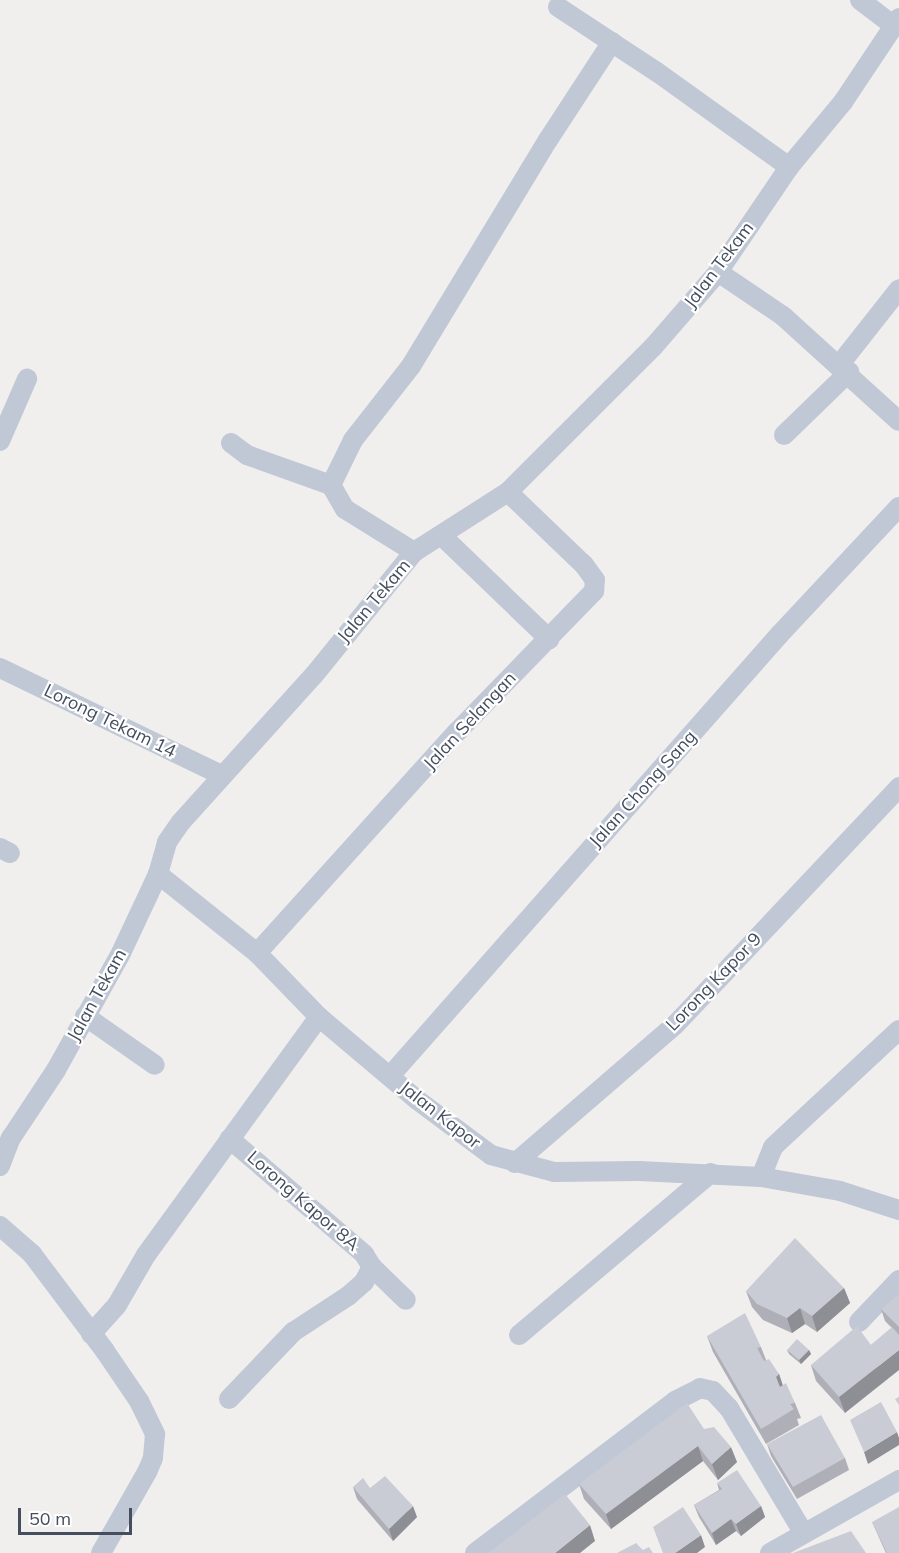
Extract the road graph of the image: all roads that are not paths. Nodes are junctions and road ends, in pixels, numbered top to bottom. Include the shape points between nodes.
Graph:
1 (860, 0) edge
2 (558, 8) dead end
3 (896, 22) edge
4 (612, 42) junction
5 (789, 167) junction
6 (718, 272) junction
7 (899, 289) edge
8 (844, 368) junction
9 (27, 379) dead end
10 (899, 420) edge
11 (784, 435) dead end
12 (0, 441) edge
13 (231, 443) dead end
14 (331, 485) junction
15 (508, 492) junction
16 (899, 507) edge
17 (442, 536) junction
18 (414, 552) junction
19 (549, 639) junction
20 (0, 668) edge
21 (221, 775) junction
22 (899, 787) edge
23 (158, 874) junction
24 (257, 953) junction
25 (85, 1016) junction
26 (319, 1017) junction
27 (899, 1030) edge
28 (155, 1065) dead end
29 (390, 1076) junction
30 (5, 1137) edge
31 (230, 1138) junction
32 (515, 1163) junction
33 (0, 1166) edge
34 (711, 1173) junction
35 (761, 1177) junction
36 (899, 1210) edge
37 (0, 1226) edge
38 (372, 1267) junction
39 (899, 1280) edge
40 (406, 1300) dead end
41 (859, 1322) dead end
42 (91, 1334) junction
43 (519, 1335) dead end
44 (229, 1399) dead end
45 (899, 1480) edge
46 (803, 1532) junction
47 (101, 1553) edge
48 (475, 1553) edge
49 (770, 1553) edge

1 - 3 street
2 - 4 street
3 - 5 street, Jalan Tekam via 843,102
4 - 5 street
4 - 14 street via 411,366 353,440
5 - 6 street, Jalan Tekam
6 - 8 street via 783,316
6 - 15 street, Jalan Tekam via 654,346
7 - 8 street
8 - 10 street
8 - 11 street
9 - 12 street
13 - 14 street via 247,455
14 - 18 street via 345,509
15 - 17 street, Jalan Tekam
15 - 19 street, Jalan Selangan via 595,580 588,600
16 - 29 street, Jalan Chong Sang via 780,634
17 - 18 street, Jalan Tekam
17 - 19 street
18 - 21 street, Jalan Tekam via 314,675
19 - 24 street, Jalan Selangan via 457,732
20 - 21 street, Lorong Tekam 14
21 - 23 street, Jalan Tekam via 167,842
22 - 32 street, Lorong Kapor 9 via 675,1025
23 - 24 street, Jalan Kapor
23 - 25 street, Jalan Tekam via 121,953
24 - 26 street, Jalan Kapor
25 - 28 street
25 - 30 street, Jalan Tekam via 56,1070
26 - 29 street, Jalan Kapor
26 - 31 street
27 - 35 street via 773,1147
29 - 32 street, Jalan Kapor via 456,1132 491,1155
30 - 33 street, Jalan Tekam
31 - 38 street, Lorong Kapor 8A via 364,1254
31 - 42 street via 146,1255 117,1305
32 - 34 street, Jalan Kapor via 554,1172
34 - 35 street, Jalan Kapor
34 - 43 street
35 - 36 street, Jalan Kapor via 840,1191
37 - 42 street via 32,1254
38 - 40 street, Lorong Kapor 8A
38 - 44 street, Lorong Kapor 8A via 364,1282 348,1296 293,1332
39 - 41 street
42 - 47 street via 139,1401 151,1423 156,1444 147,1472
45 - 46 street
46 - 48 street via 729,1408 713,1391 700,1388 675,1401
46 - 49 street

